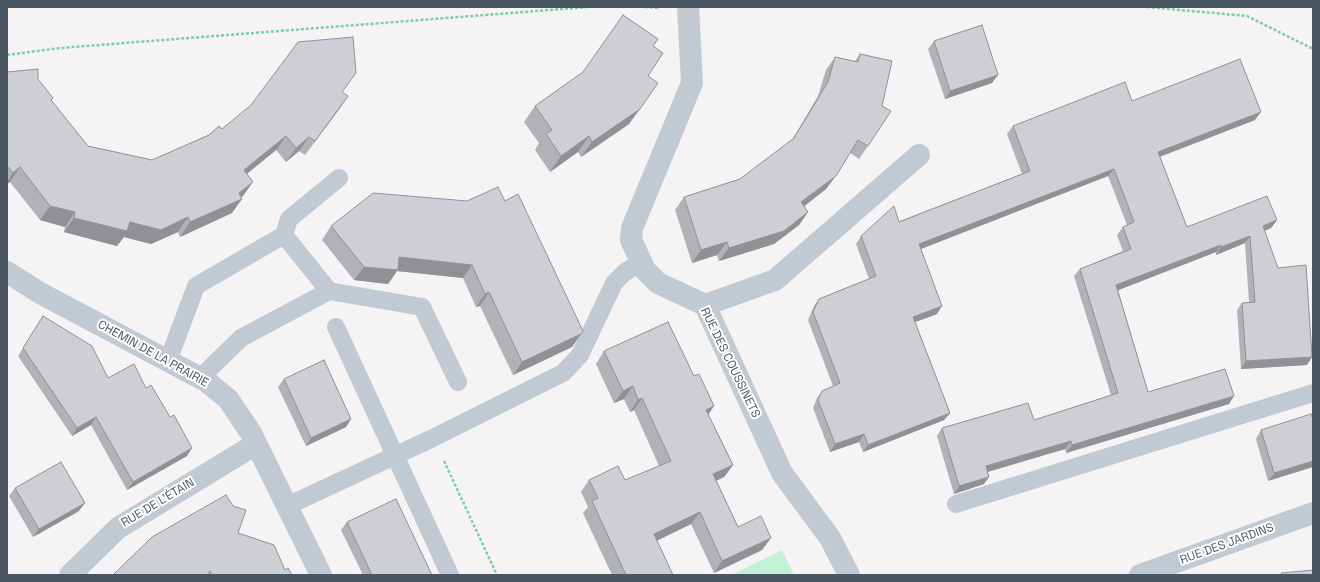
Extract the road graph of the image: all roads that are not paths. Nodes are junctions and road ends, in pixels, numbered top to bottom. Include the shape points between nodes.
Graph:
1 (688, 7) edge
2 (918, 155) dead end
3 (339, 178) dead end
4 (284, 235) junction
5 (640, 262) junction
6 (7, 272) edge
7 (329, 292) junction
8 (705, 306) junction
9 (336, 327) dead end
10 (168, 361) junction
11 (200, 378) junction
12 (458, 382) dead end
13 (1313, 394) edge
14 (256, 444) junction
15 (394, 456) junction
16 (956, 504) dead end
17 (287, 506) junction
18 (1313, 513) edge
19 (70, 575) edge
20 (321, 575) edge
21 (450, 575) edge
22 (849, 575) edge
23 (1140, 575) edge

1 - 5 street, RUE DES COUSSINETS via 692,83 632,228 631,240
2 - 8 street via 775,280
3 - 4 lane via 289,219
4 - 7 lane
4 - 10 lane via 196,286
5 - 8 street, RUE DES COUSSINETS via 658,283
5 - 15 lane via 614,283 580,355 563,373
6 - 10 street, CHEMIN DE LA PRAIRIE via 40,293
7 - 11 lane via 241,338
7 - 12 lane via 422,307
8 - 22 street, RUE DES COUSSINETS via 782,473 830,538
9 - 15 lane
10 - 11 street, CHEMIN DE LA PRAIRIE
11 - 14 street, CHEMIN DE LA PRAIRIE via 228,399
13 - 16 lane
14 - 17 street, CHEMIN DE LA PRAIRIE
14 - 19 street, RUE DE L'ÉTAIN via 118,528
15 - 17 lane
15 - 21 lane
17 - 20 street, CHEMIN DE LA PRAIRIE
18 - 23 street, RUE DES JARDINS

